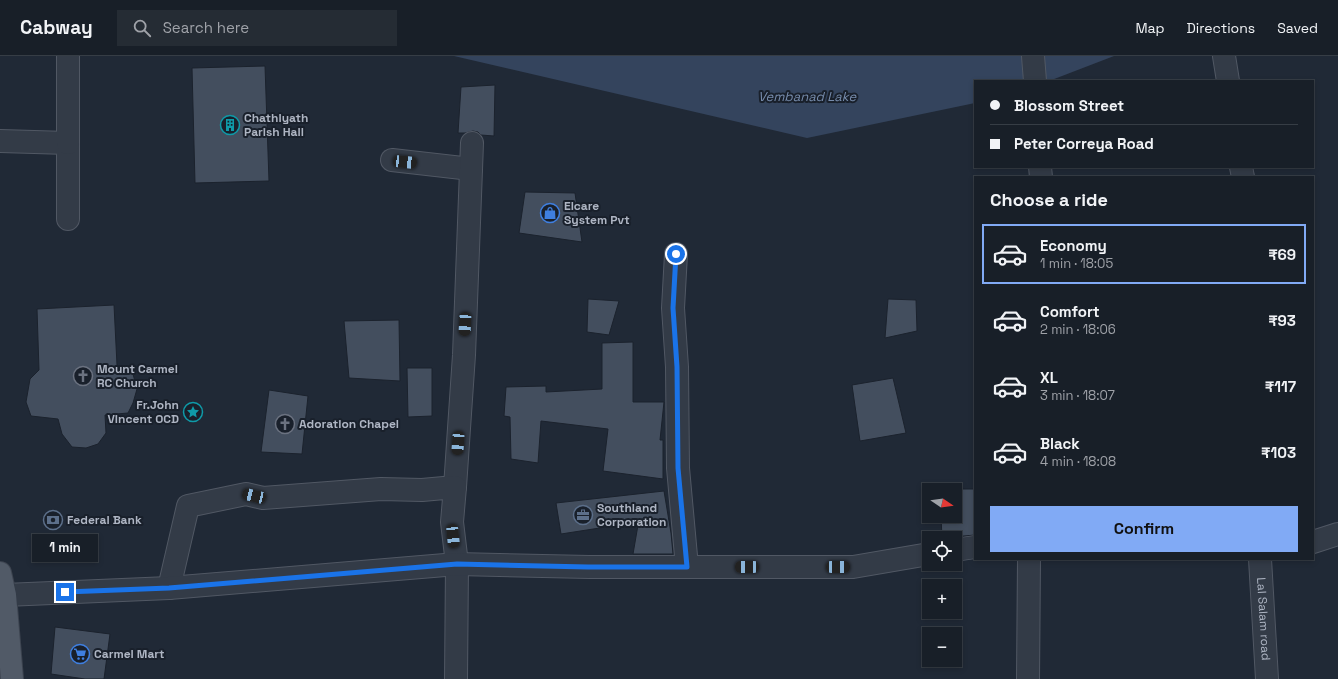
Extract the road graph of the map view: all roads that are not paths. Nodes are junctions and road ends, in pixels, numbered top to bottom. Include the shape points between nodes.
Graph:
1 (68, 56) edge
2 (1033, 56) edge
3 (1224, 56) edge
4 (1035, 80) edge
5 (1228, 80) edge
6 (0, 141) edge
7 (68, 143) junction
8 (472, 144) dead end
9 (392, 160) dead end
10 (471, 169) junction
11 (68, 219) dead end
12 (676, 254) dead end
13 (455, 487) junction
14 (1338, 534) edge
15 (1314, 542) edge
16 (974, 547) edge
17 (962, 549) edge
18 (922, 555) edge
19 (1029, 560) edge
20 (1260, 560) edge
21 (457, 564) junction
22 (687, 567) junction
23 (0, 573) edge
24 (169, 588) junction
25 (5, 595) junction
26 (12, 679) edge
27 (456, 679) edge
28 (1028, 679) edge
29 (1267, 679) edge

1 - 7 street
2 - 4 street
3 - 5 street
6 - 7 street
7 - 11 street
8 - 10 street
9 - 10 street
10 - 13 street via 464,355
12 - 22 street via 673,308 677,367 678,468
13 - 21 street via 452,522
13 - 24 street via 422,490 381,489 262,498 246,494 188,506
14 - 15 street
16 - 17 street
18 - 22 street via 853,567
19 - 28 street
20 - 29 street, Lal Salam road
21 - 22 street
21 - 24 street
21 - 27 street
23 - 25 main road
24 - 25 street
25 - 26 main road

